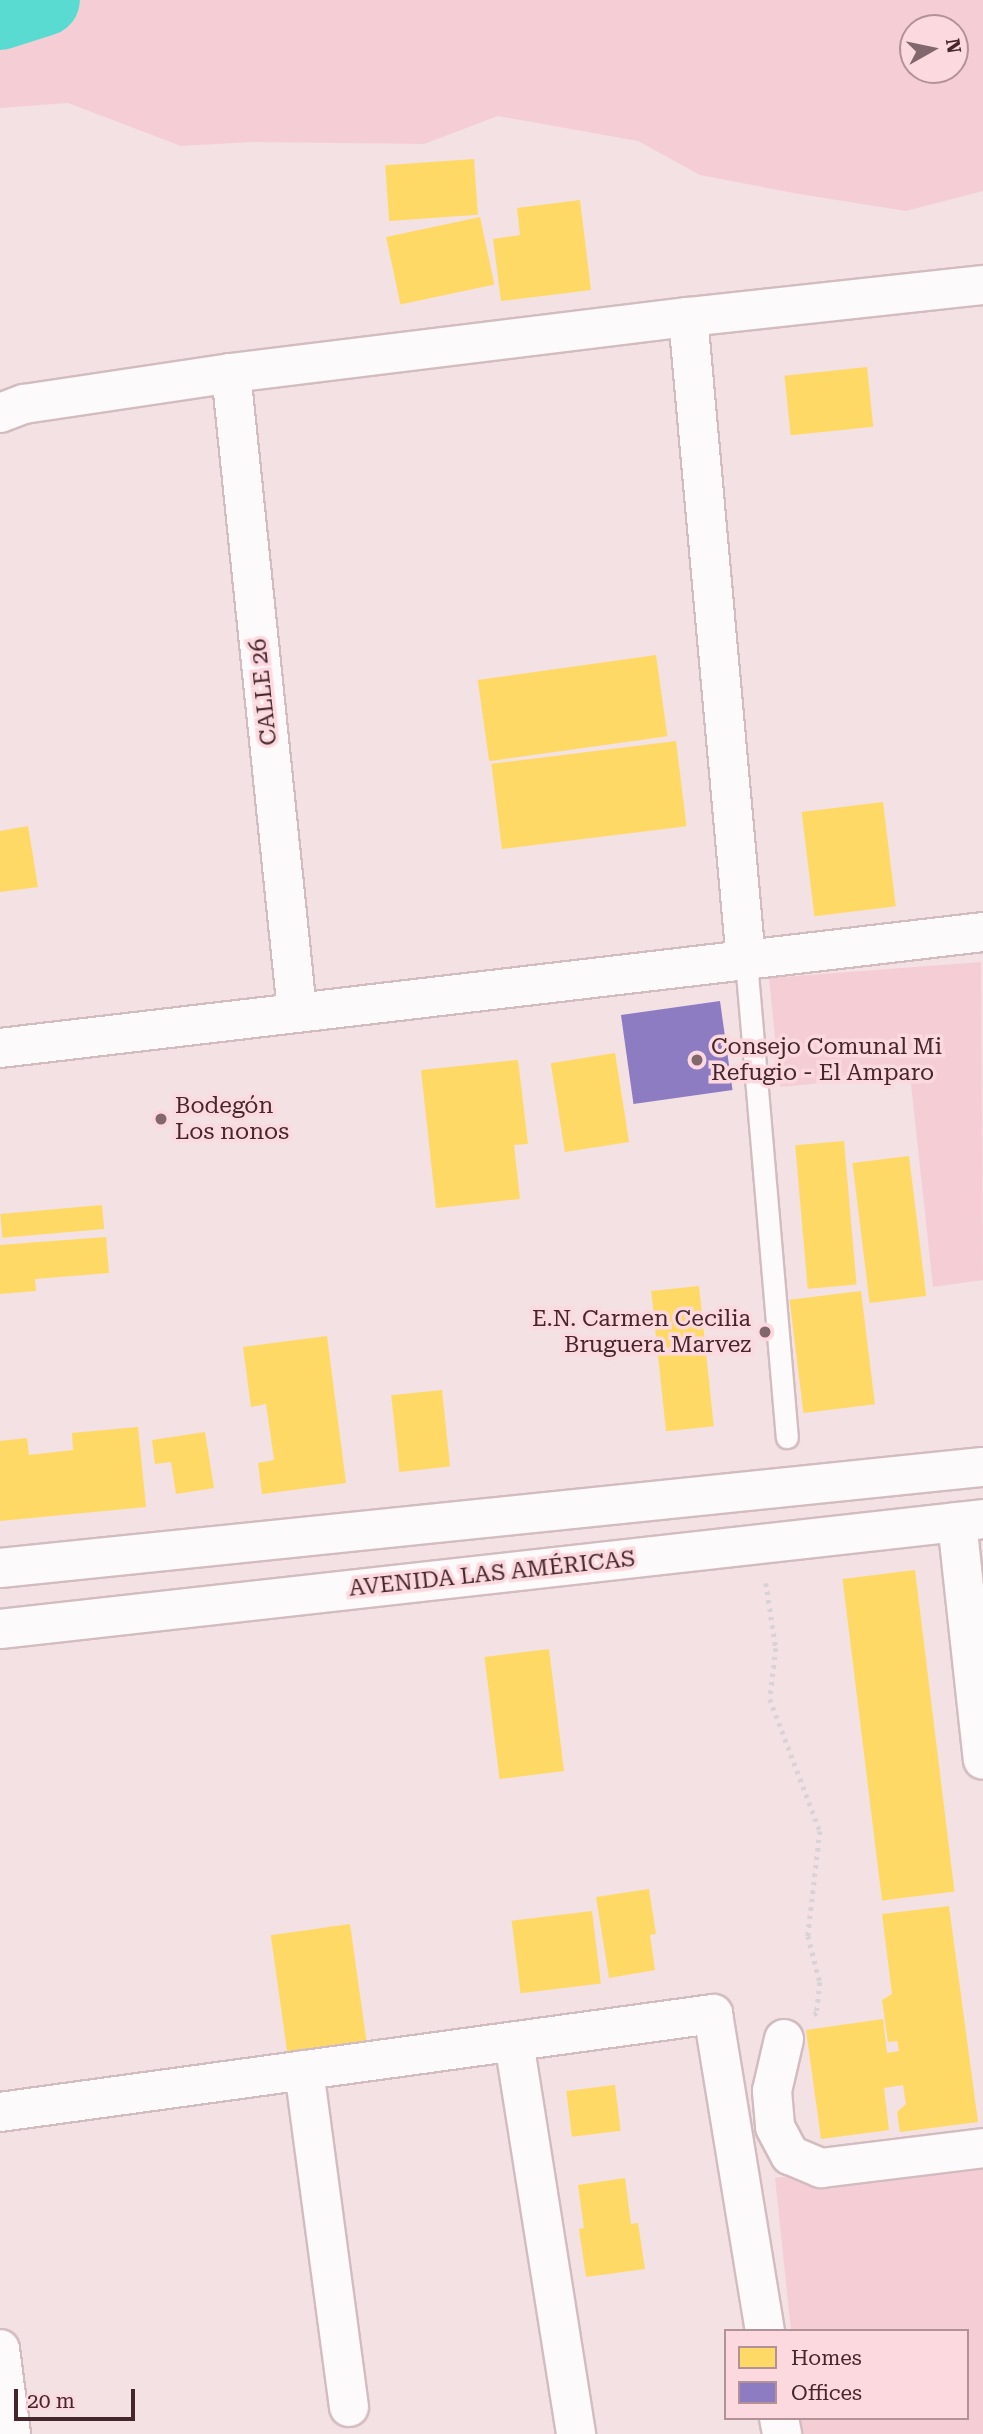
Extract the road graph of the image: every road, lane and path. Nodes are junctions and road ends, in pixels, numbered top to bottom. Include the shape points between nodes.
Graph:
1 (983, 285) edge
2 (688, 317) junction
3 (231, 373) junction
4 (0, 413) edge
5 (983, 932) edge
6 (746, 961) junction
7 (298, 1011) junction
8 (0, 1048) edge
9 (786, 1437) dead end
10 (983, 1467) edge
11 (970, 1521) edge
12 (760, 1544) junction
13 (0, 1568) edge
14 (0, 1629) edge
15 (983, 1760) edge
16 (784, 2039) joint
17 (514, 2042) junction
18 (304, 2070) junction
19 (0, 2112) edge
20 (983, 2148) edge
21 (765, 2329) edge
22 (0, 2349) edge
23 (349, 2407) dead end
24 (11, 2434) edge
25 (576, 2434) edge

1 - 2 street
2 - 3 street
2 - 6 street
3 - 4 street via 24,404
3 - 7 street, CALLE 26
5 - 6 street
6 - 7 street
6 - 9 lane
7 - 8 street
10 - 13 street
11 - 12 street, AVENIDA LAS AMÉRICAS
11 - 15 street
12 - 14 street, AVENIDA LAS AMÉRICAS
12 - 16 path via 776,1648 770,1699 820,1831 808,1936 820,1982 817,2012
16 - 20 street via 772,2091 775,2127 790,2155 821,2168
17 - 18 street
17 - 21 street via 713,2014
17 - 25 street
18 - 19 street
18 - 23 street
22 - 24 street

